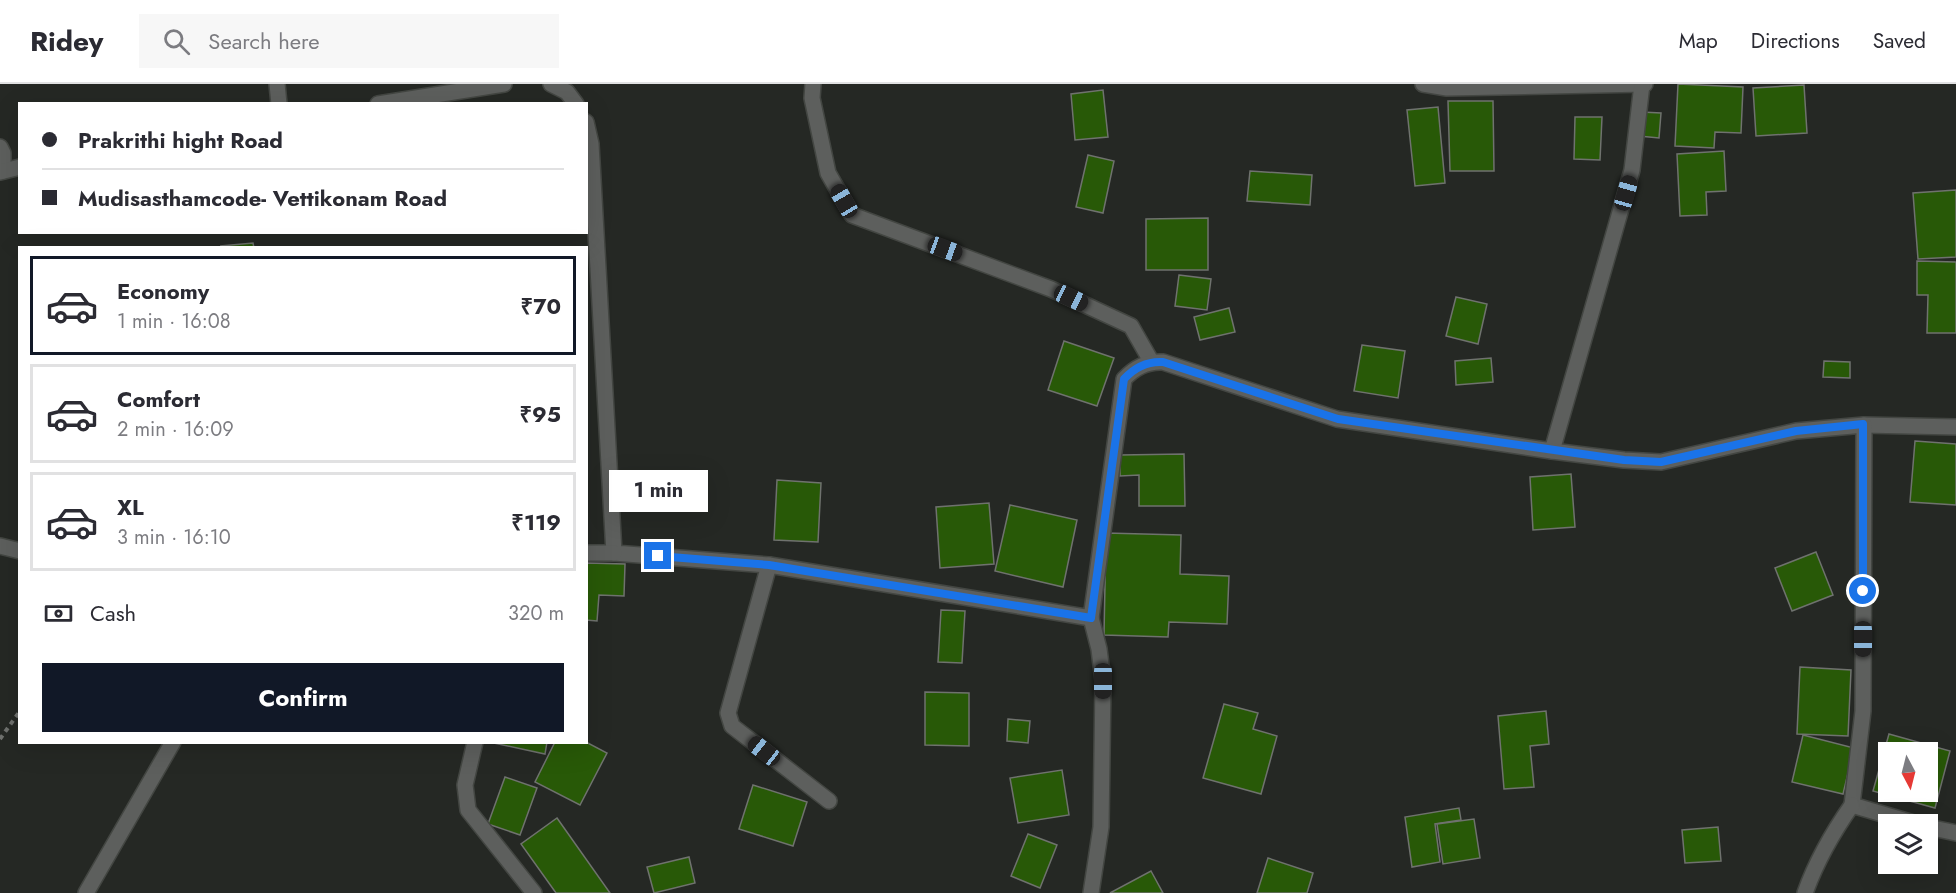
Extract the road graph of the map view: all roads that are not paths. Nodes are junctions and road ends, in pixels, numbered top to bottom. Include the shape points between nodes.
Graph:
1 (278, 84) edge
2 (504, 84) edge
3 (551, 84) edge
4 (813, 84) edge
5 (1423, 84) edge
6 (1643, 84) edge
7 (440, 89) edge
8 (279, 102) edge
9 (386, 102) edge
10 (574, 102) edge
11 (588, 136) edge
12 (0, 147) edge
13 (18, 167) edge
14 (1, 171) edge
15 (1151, 362) junction
16 (1863, 424) junction
17 (1956, 427) edge
18 (1552, 451) junction
19 (0, 546) edge
20 (18, 550) edge
21 (588, 553) edge
22 (614, 553) junction
23 (769, 565) junction
24 (1091, 618) junction
25 (173, 744) edge
26 (475, 744) edge
27 (829, 801) dead end
28 (1852, 805) junction
29 (1883, 814) edge
30 (1938, 829) edge
31 (1956, 833) edge
32 (86, 893) edge
33 (534, 893) edge
34 (1091, 893) edge
35 (1805, 893) edge

1 - 8 street
2 - 7 street
3 - 10 street via 567,92
4 - 15 street via 812,98 828,173 852,215 1051,289 1131,326
5 - 6 street via 1447,88
6 - 18 street via 1632,170
7 - 9 street
11 - 22 street
12 - 14 street
13 - 14 street
15 - 18 street via 1163,362 1338,419
15 - 24 street via 1131,370 1124,379
16 - 17 street
16 - 18 street via 1796,431 1661,462
16 - 28 street via 1863,711
19 - 20 street
21 - 22 street
22 - 23 street
23 - 24 street
23 - 27 street via 728,713 732,726
24 - 34 street via 1100,649 1103,745 1101,827
25 - 32 street
26 - 33 street via 465,785 468,810
28 - 29 street
28 - 35 street
30 - 31 street

